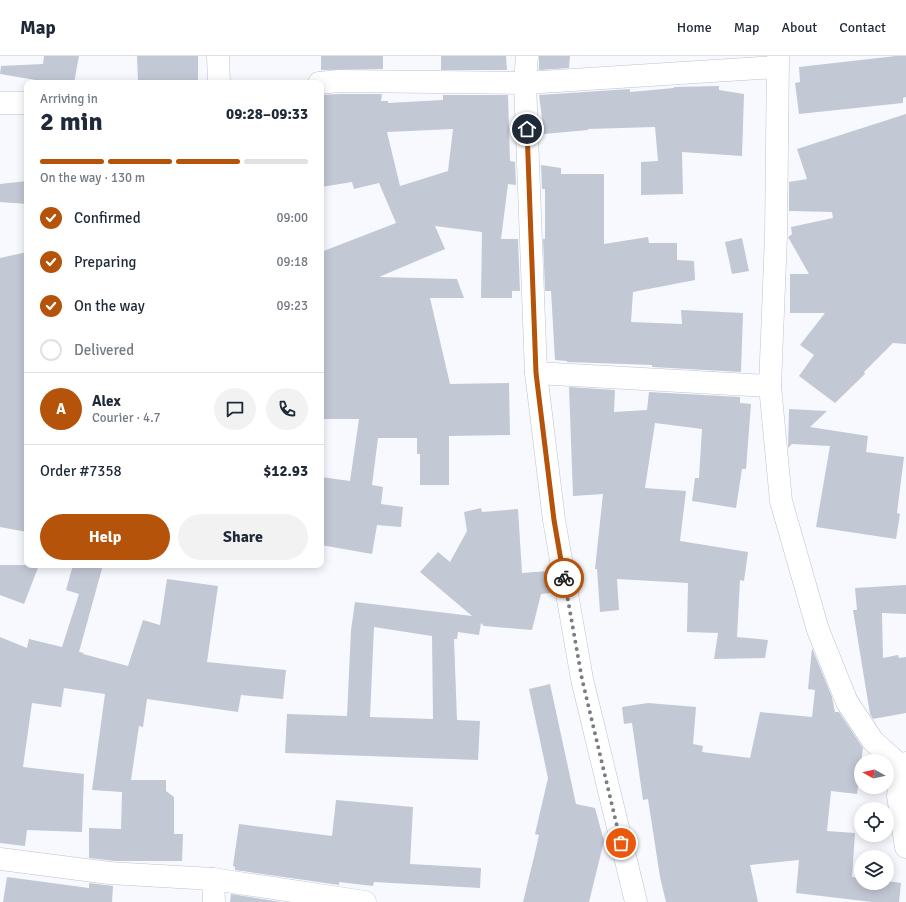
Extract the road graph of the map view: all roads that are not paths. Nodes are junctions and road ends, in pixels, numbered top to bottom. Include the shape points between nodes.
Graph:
1 (218, 56) edge
2 (527, 56) edge
3 (778, 61) edge
4 (219, 80) edge
5 (324, 82) edge
6 (525, 84) junction
7 (0, 103) edge
8 (24, 103) edge
9 (536, 373) junction
10 (770, 386) junction
11 (904, 764) edge
12 (906, 847) edge
13 (0, 859) edge
14 (214, 879) junction
15 (214, 902) edge
16 (365, 902) edge
17 (636, 902) edge

1 - 4 street
2 - 6 street
3 - 6 street
3 - 10 street via 776,236
5 - 6 street
6 - 9 street
7 - 8 street
9 - 10 street
9 - 17 street via 554,520 582,679
10 - 11 street via 781,501 818,630 847,702 873,741
11 - 12 street via 898,796
13 - 14 street via 109,873
14 - 15 street
14 - 16 street

